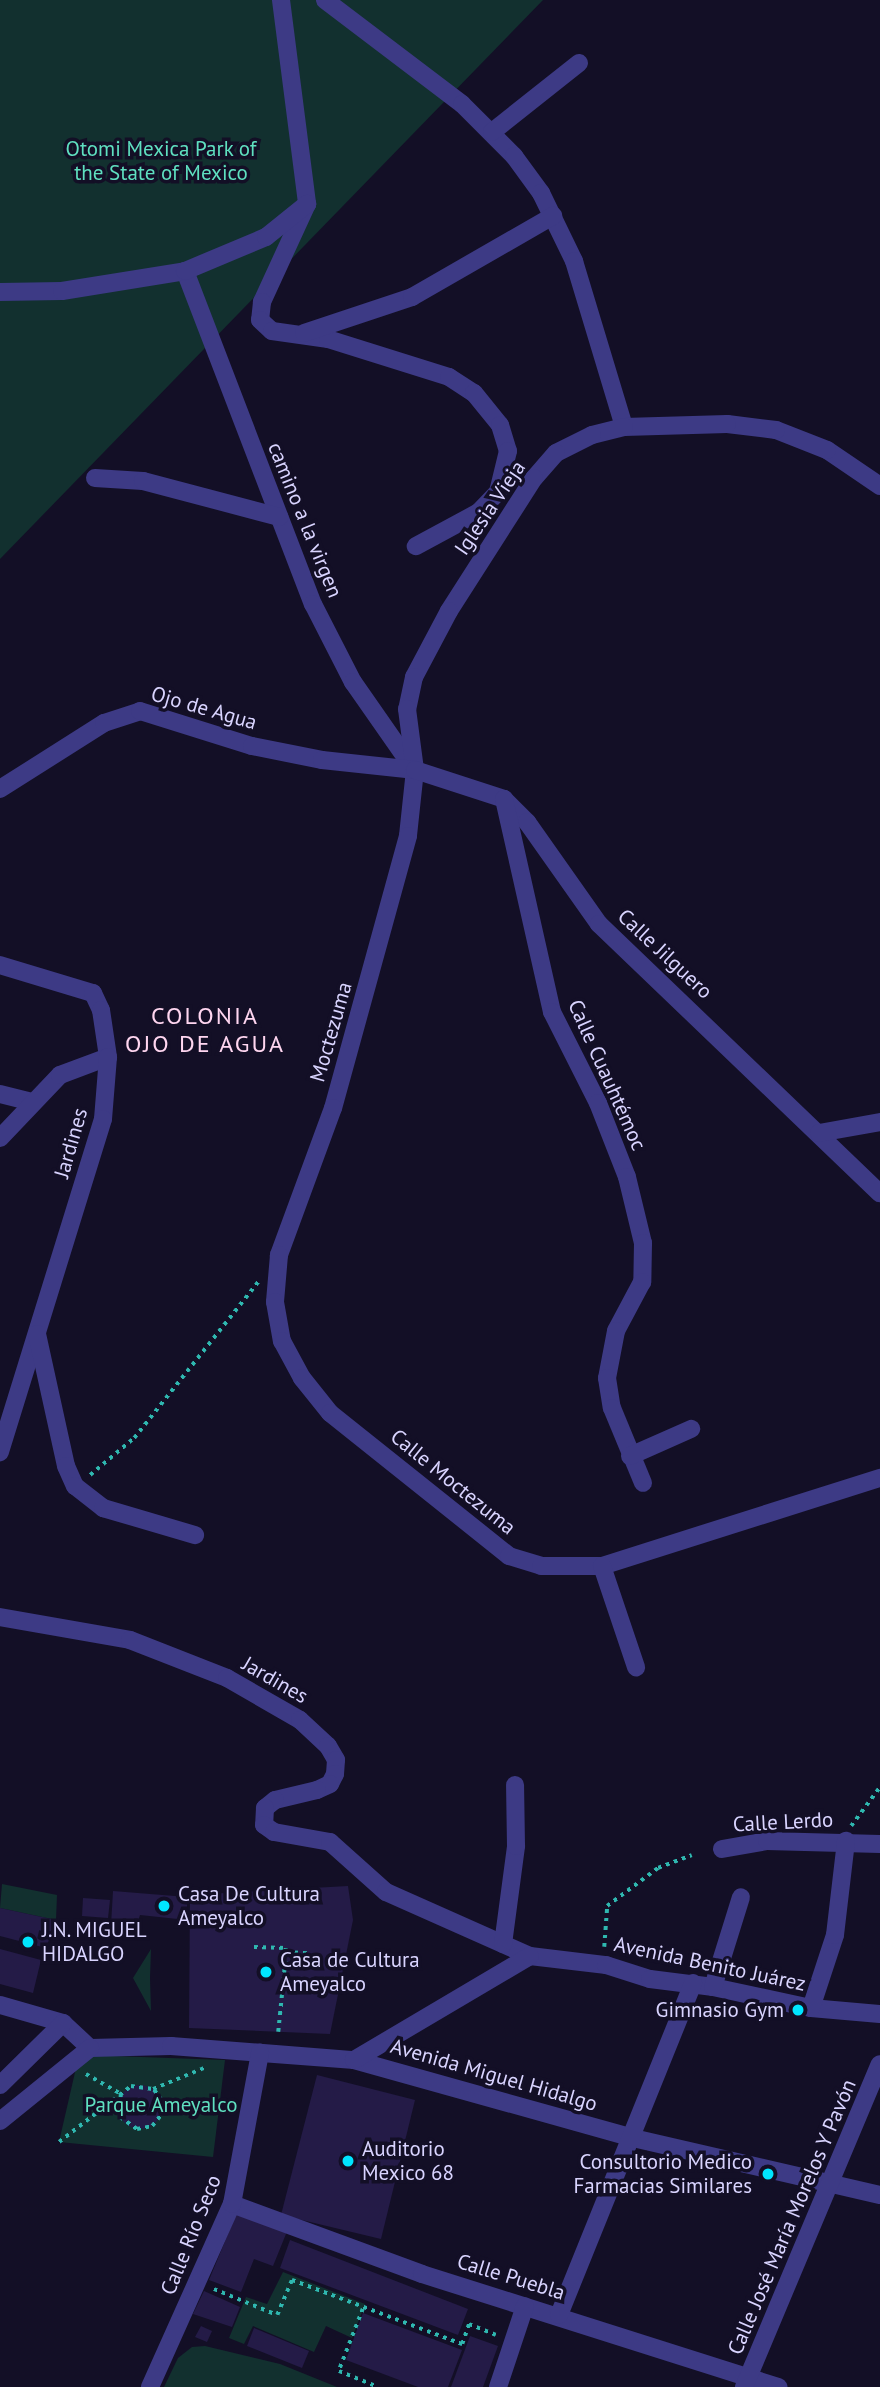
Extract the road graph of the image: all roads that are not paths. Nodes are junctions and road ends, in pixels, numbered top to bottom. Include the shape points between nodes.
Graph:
1 (281, 0) edge
2 (326, 0) edge
3 (579, 63) dead end
4 (492, 132) junction
5 (307, 204) junction
6 (553, 216) junction
7 (185, 271) junction
8 (0, 292) edge
9 (300, 334) junction
10 (625, 427) junction
11 (95, 478) dead end
12 (880, 486) edge
13 (279, 517) junction
14 (416, 546) dead end
15 (415, 770) junction
16 (0, 789) edge
17 (504, 799) junction
18 (0, 965) edge
19 (108, 1057) junction
20 (0, 1094) edge
21 (32, 1102) junction
22 (880, 1122) edge
23 (819, 1133) junction
24 (0, 1138) edge
25 (880, 1193) edge
26 (275, 1302) joint
27 (37, 1331) junction
28 (691, 1429) dead end
29 (0, 1452) edge
30 (630, 1456) junction
31 (880, 1478) edge
32 (643, 1483) dead end
33 (195, 1535) dead end
34 (603, 1566) junction
35 (0, 1617) edge
36 (636, 1667) dead end
37 (515, 1785) dead end
38 (846, 1841) junction
39 (330, 1842) joint
40 (880, 1844) edge
41 (722, 1849) dead end
42 (741, 1897) dead end
43 (503, 1944) junction
44 (530, 1956) junction
45 (693, 1983) junction
46 (713, 1987) junction
47 (0, 2005) edge
48 (811, 2008) junction
49 (880, 2014) edge
50 (63, 2023) junction
51 (90, 2048) junction
52 (260, 2053) junction
53 (354, 2060) junction
54 (880, 2064) edge
55 (0, 2085) edge
56 (0, 2121) edge
57 (633, 2138) junction
58 (832, 2186) junction
59 (880, 2196) edge
60 (232, 2204) junction
61 (525, 2306) junction
62 (559, 2315) junction
63 (746, 2382) edge
64 (150, 2387) edge
65 (498, 2387) edge
66 (779, 2387) edge

1 - 5 street
2 - 4 street
3 - 4 street
4 - 6 street via 541,193
5 - 7 street via 266,237
5 - 9 street via 259,312 264,327
6 - 9 street via 412,297
6 - 10 street via 587,299
7 - 8 street via 62,291
7 - 13 street, camino a la virgen
9 - 14 street via 449,377 474,393 500,425 508,451 498,492 479,512
10 - 12 street, Iglesia Vieja via 727,424 776,430 827,450
10 - 15 street, Iglesia Vieja via 592,435 556,453 534,478 449,611 414,677 407,709
11 - 13 street via 143,481
13 - 15 street, camino a la virgen via 313,604 353,682
15 - 16 street, Ojo de Agua via 322,760 252,746 140,711 104,723
15 - 17 street, Calle Jilguero
15 - 26 street, Moctezuma via 408,836 333,1108 279,1255
17 - 23 street, Calle Jilguero via 527,822 599,924
17 - 30 street, Calle Cuauhtémoc via 552,1012 598,1103 627,1177 643,1243 642,1282 608,1357 612,1408
18 - 19 street via 93,993 102,1010
19 - 21 street, Jardines via 60,1074
19 - 27 street, Jardines via 103,1119
20 - 21 street
21 - 24 street, Jardines
22 - 23 street
23 - 25 street, Calle Jilguero
26 - 34 street, Calle Moctezuma via 282,1341 302,1378 330,1413 448,1504 482,1537 509,1556 541,1566
27 - 29 street, Jardines
27 - 33 street via 66,1466 75,1486 103,1508
28 - 30 street
30 - 32 street, Calle Cuauhtémoc
31 - 34 street, Calle Moctezuma
34 - 36 street
35 - 39 street, Jardines via 130,1640 227,1678 300,1720 328,1746 336,1760 335,1774 330,1784 317,1790 275,1800 261,1816 274,1832
37 - 43 street via 516,1846
38 - 40 street, Calle Lerdo
38 - 41 street, Calle Lerdo via 767,1841
38 - 48 street via 835,1935
39 - 43 street, Avenida Benito Juárez via 386,1892
42 - 46 street
43 - 44 street, Avenida Benito Juárez
44 - 45 street, Avenida Benito Juárez via 606,1965 650,1979
44 - 53 street
45 - 46 street, Avenida Benito Juárez
45 - 57 street
46 - 48 street, Avenida Benito Juárez
47 - 50 street
48 - 49 street, Avenida Benito Juárez
50 - 51 street
50 - 55 street
51 - 52 street, Avenida Miguel Hidalgo
51 - 56 street
52 - 53 street, Avenida Miguel Hidalgo
52 - 60 street, Calle Río Seco
53 - 57 street, Avenida Miguel Hidalgo
54 - 58 street, Calle José María Morelos Y Pavón
57 - 58 street, Avenida Miguel Hidalgo
57 - 62 street
58 - 59 street, Avenida Miguel Hidalgo
58 - 63 street, Calle José María Morelos Y Pavón
60 - 61 street, Calle Puebla via 422,2274
60 - 64 street, Calle Río Seco
61 - 62 street, Calle Puebla
61 - 65 street
62 - 63 street, Calle Puebla
63 - 66 street, Calle Puebla

